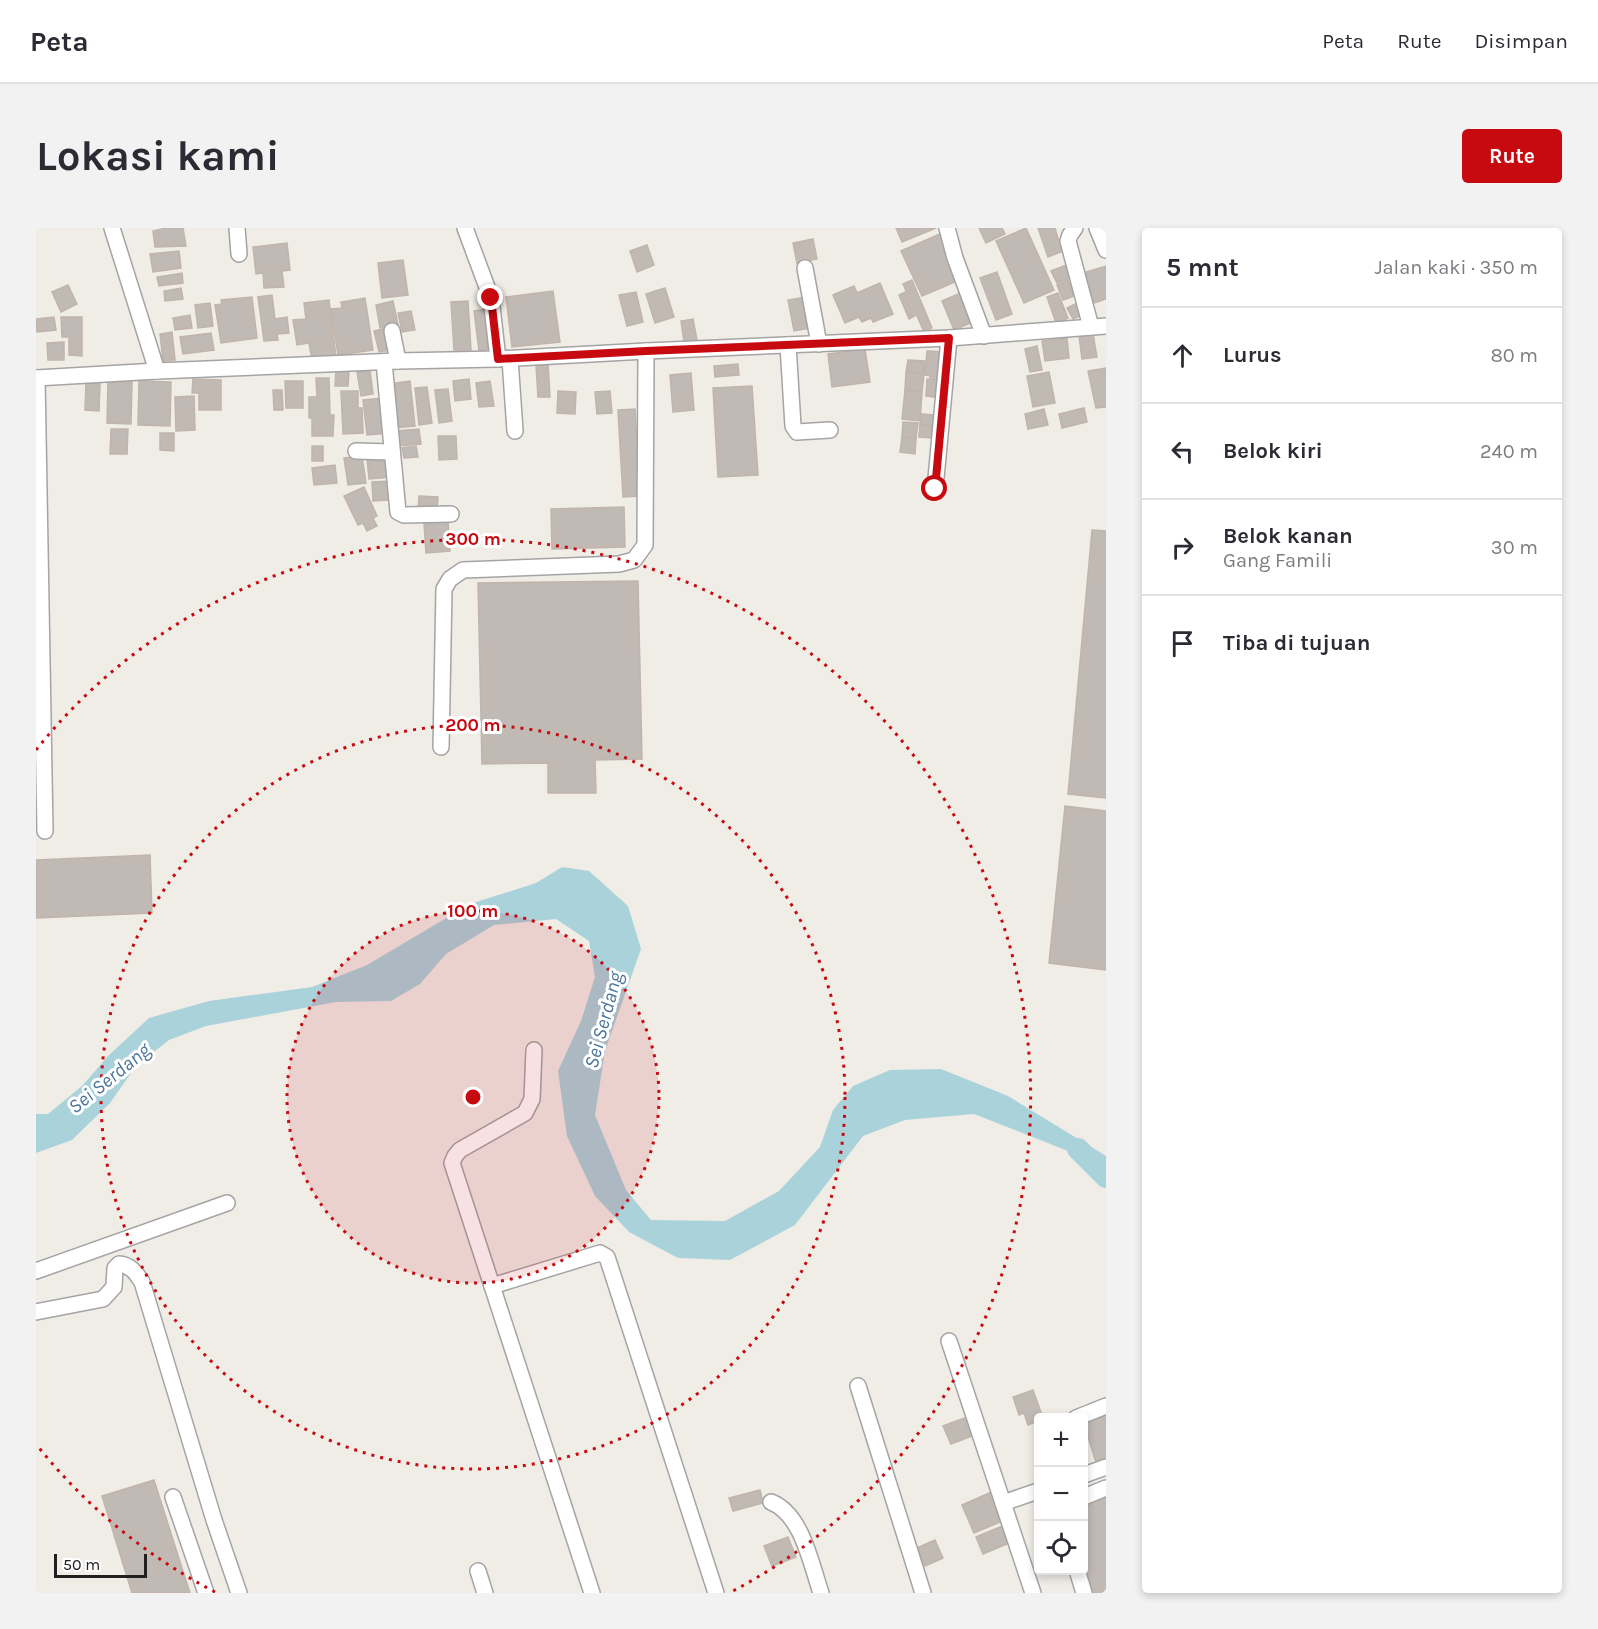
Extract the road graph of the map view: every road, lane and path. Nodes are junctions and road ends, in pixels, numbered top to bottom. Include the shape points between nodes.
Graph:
1 (112, 228) edge
2 (237, 228) edge
3 (465, 228) edge
4 (947, 228) edge
5 (1075, 228) edge
6 (1097, 228) edge
7 (1106, 250) edge
8 (239, 254) dead end
9 (806, 268) dead end
10 (1098, 326) edge
11 (392, 331) dead end
12 (984, 336) junction
13 (949, 338) junction
14 (819, 344) junction
15 (788, 345) junction
16 (646, 351) junction
17 (504, 359) junction
18 (391, 361) junction
19 (157, 371) junction
20 (36, 378) edge
21 (830, 430) dead end
22 (515, 431) dead end
23 (356, 452) dead end
24 (392, 452) junction
25 (935, 489) dead end
26 (450, 514) dead end
27 (441, 747) dead end
28 (45, 831) dead end
29 (534, 1050) dead end
30 (227, 1203) dead end
31 (36, 1271) edge
32 (492, 1286) junction
33 (36, 1312) edge
34 (949, 1341) dead end
35 (858, 1386) dead end
36 (1106, 1406) edge
37 (1088, 1413) edge
38 (1106, 1467) edge
39 (1088, 1470) edge
40 (1106, 1488) edge
41 (1034, 1492) edge
42 (1088, 1495) edge
43 (173, 1497) dead end
44 (771, 1502) dead end
45 (1003, 1503) junction
46 (478, 1571) dead end
47 (1079, 1575) edge
48 (206, 1593) edge
49 (239, 1593) edge
50 (485, 1593) edge
51 (592, 1593) edge
52 (716, 1593) edge
53 (821, 1593) edge
54 (923, 1593) edge
55 (1033, 1593) edge
56 (1084, 1593) edge

1 - 19 street
2 - 8 street
3 - 17 street via 491,298
4 - 12 street
5 - 10 street via 1068,241
6 - 7 street
9 - 14 street
10 - 12 street
11 - 18 street
12 - 13 street
13 - 14 street
13 - 25 street
14 - 15 street
15 - 16 street
15 - 21 street via 793,426 797,432
16 - 17 street
16 - 27 street via 645,545 634,560 620,564 463,570 450,579 444,589
17 - 18 street
17 - 22 street
18 - 19 street
18 - 24 street
19 - 20 street
20 - 28 street
23 - 24 street
24 - 26 street via 400,513
29 - 32 street via 532,1099 525,1113 460,1150 452,1163
30 - 31 street
32 - 51 street
32 - 52 street via 600,1253 607,1257
33 - 49 street via 103,1299 114,1287 118,1264 136,1273
34 - 45 street
35 - 54 street
36 - 37 street
38 - 39 street
40 - 42 street
41 - 45 street
43 - 48 street
44 - 53 street via 786,1510 794,1522
45 - 55 street
46 - 50 street
47 - 56 street

